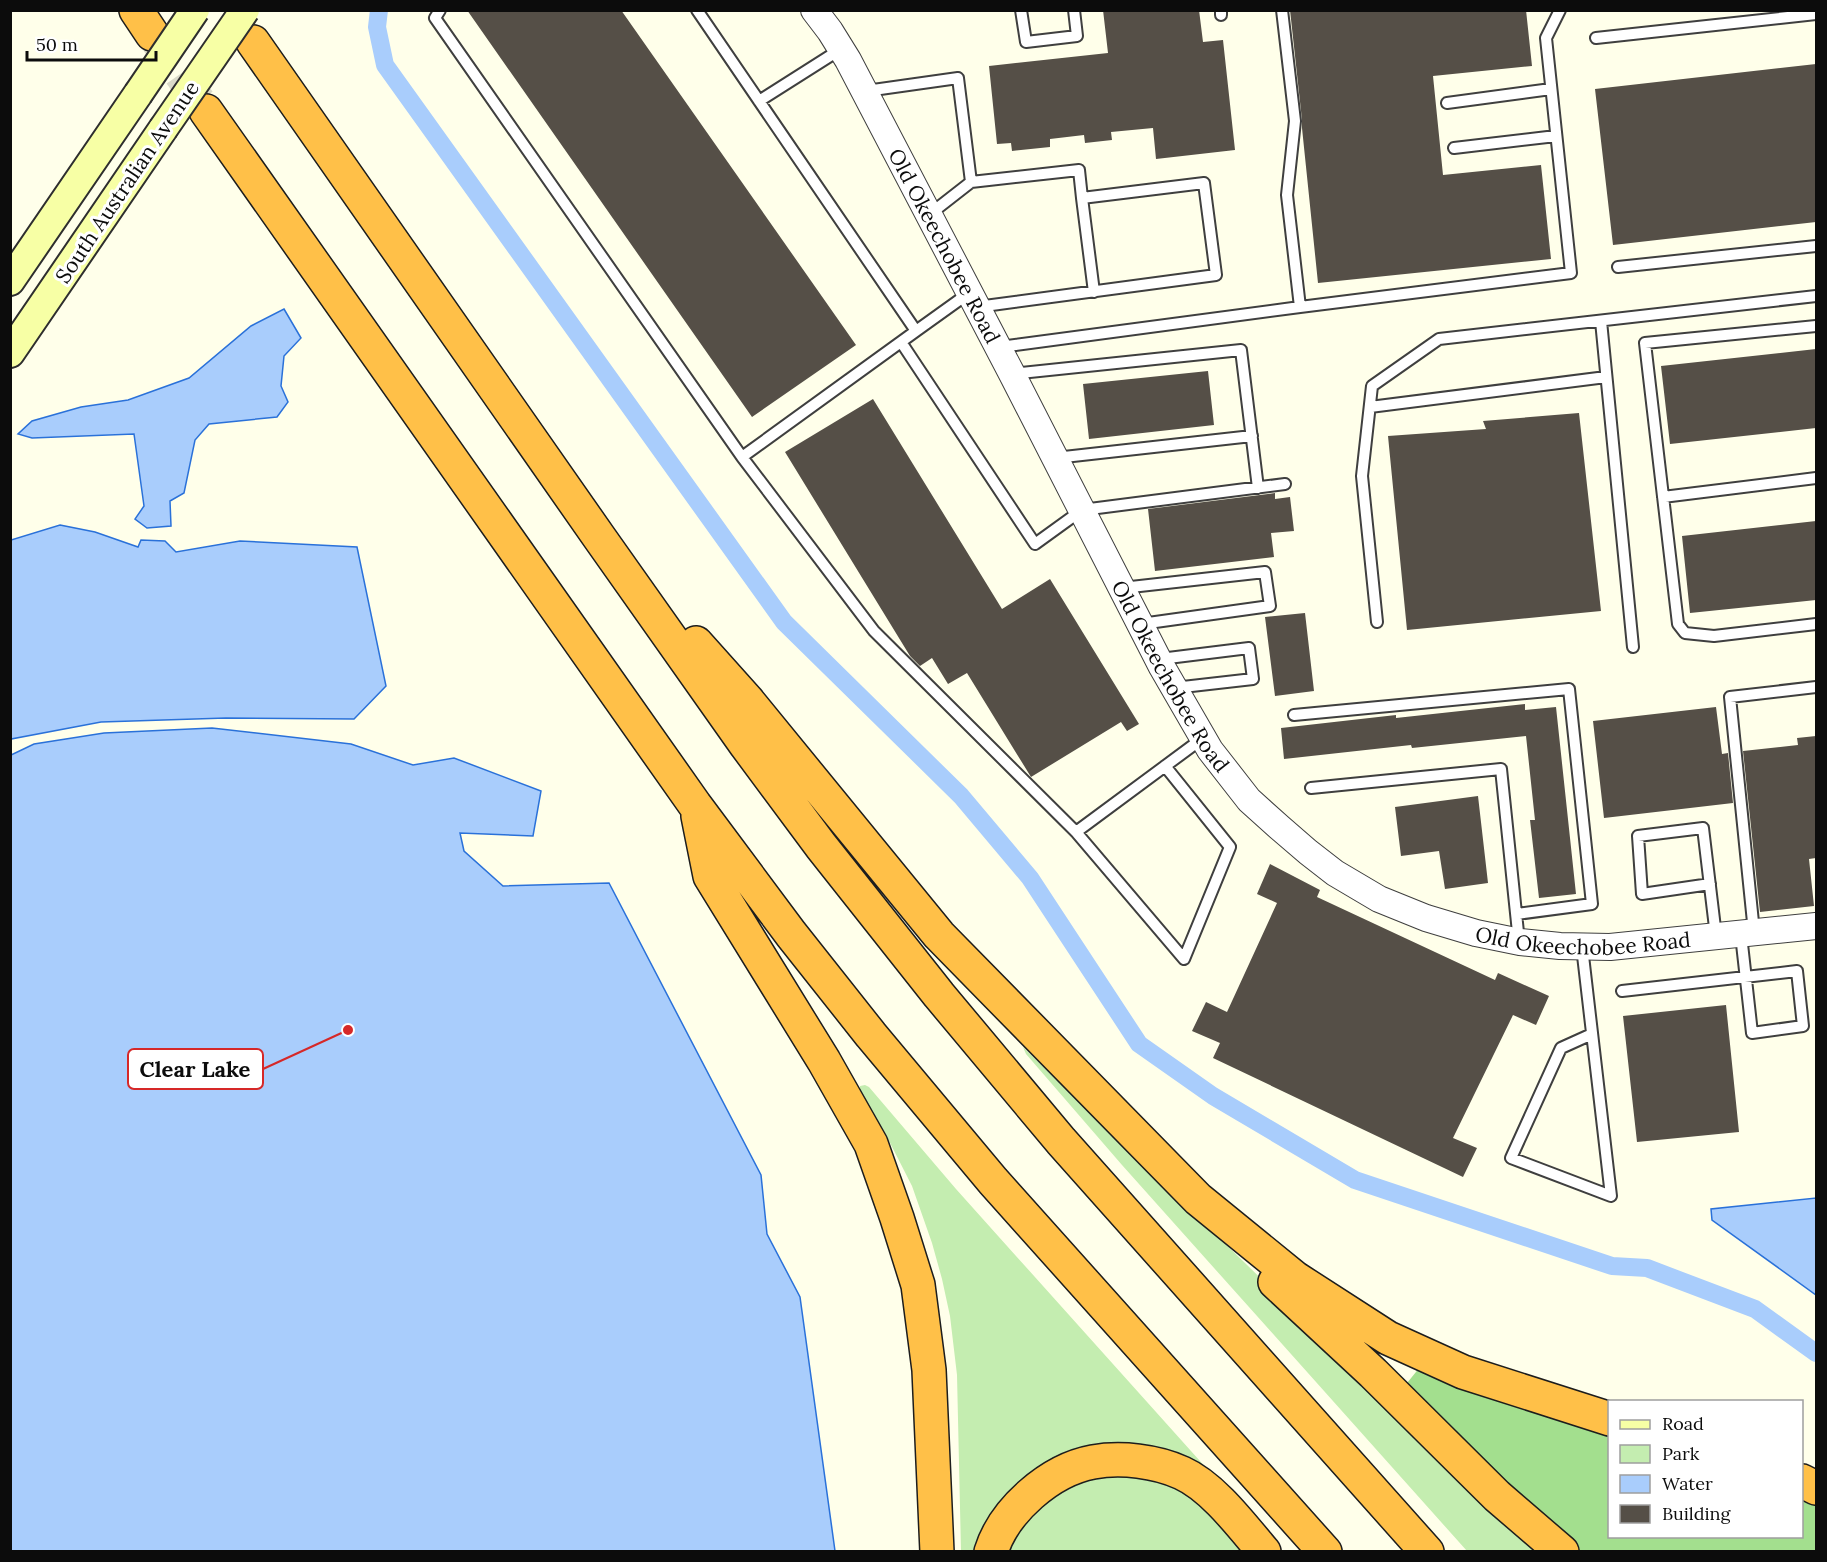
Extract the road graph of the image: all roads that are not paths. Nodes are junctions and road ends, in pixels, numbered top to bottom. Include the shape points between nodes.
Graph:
1 (195, 10) edge
2 (245, 10) edge
3 (440, 10) edge
4 (697, 10) edge
5 (1021, 10) edge
6 (1074, 10) edge
7 (1282, 10) edge
8 (1560, 10) edge
9 (815, 11) edge
10 (1816, 14) edge
11 (1596, 38) dead end
12 (253, 42) dead end
13 (841, 49) junction
14 (1551, 89) junction
15 (864, 91) junction
16 (759, 101) junction
17 (1447, 103) dead end
18 (206, 111) tunnel mouth
19 (1556, 135) junction
20 (1454, 148) dead end
21 (971, 182) junction
22 (1082, 198) junction
23 (929, 215) junction
24 (1816, 246) edge
25 (1618, 267) dead end
26 (10, 281) edge
27 (1094, 292) junction
28 (1816, 296) edge
29 (973, 300) junction
30 (1300, 307) junction
31 (1601, 321) junction
32 (1816, 326) edge
33 (916, 331) junction
34 (901, 342) junction
35 (998, 347) junction
36 (10, 353) edge
37 (1012, 374) junction
38 (1606, 377) junction
39 (1370, 407) junction
40 (1252, 436) junction
41 (742, 457) junction
42 (1055, 458) junction
43 (1816, 478) edge
44 (1285, 484) dead end
45 (1258, 488) junction
46 (1663, 497) junction
47 (1082, 510) junction
48 (599, 537) junction
49 (1122, 588) junction
50 (1377, 622) dead end
51 (1140, 624) junction
52 (1816, 624) edge
53 (1633, 647) dead end
54 (1158, 659) junction
55 (1816, 687) edge
56 (1174, 688) junction
57 (1294, 716) dead end
58 (1203, 737) junction
59 (1165, 766) junction
60 (1311, 788) dead end
61 (695, 805) junction
62 (1076, 832) junction
63 (1710, 884) junction
64 (1517, 914) junction
65 (1816, 926) edge
66 (1747, 933) junction
67 (1716, 936) junction
68 (1520, 942) junction
69 (1582, 946) junction
70 (1746, 977) junction
71 (1622, 991) dead end
72 (1592, 1034) junction
73 (1198, 1199) junction
74 (1608, 1418) edge
75 (937, 1551) edge
76 (991, 1551) edge
77 (1264, 1551) edge
78 (1325, 1551) edge
79 (1427, 1551) edge
80 (1562, 1551) edge

1 - 26 main road, South Australian Avenue, bridge
2 - 36 main road, South Australian Avenue, bridge
3 - 41 lane via 435,18
4 - 16 lane
5 - 6 lane via 1026,42 1077,36
7 - 30 lane via 1295,121 1287,195
8 - 14 lane via 1546,38
9 - 13 street, Old Okeechobee Road
10 - 11 lane
12 - 48 highway
13 - 15 street, Old Okeechobee Road
13 - 16 lane
14 - 17 lane
14 - 19 lane
15 - 21 lane via 958,78
15 - 23 street, Old Okeechobee Road
16 - 33 lane
18 - 61 highway
19 - 20 lane
19 - 30 lane via 1571,273
21 - 22 lane via 1079,170
21 - 23 lane
22 - 27 lane
22 - 27 lane via 1204,183 1216,275
23 - 29 street, Old Okeechobee Road
24 - 25 lane
27 - 29 lane
28 - 31 lane
29 - 33 lane
29 - 35 street, Old Okeechobee Road
30 - 35 lane
31 - 38 lane
31 - 39 lane via 1439,339 1372,386
32 - 46 lane via 1645,343
33 - 34 lane
34 - 41 lane
34 - 47 lane via 1035,544
35 - 37 street, Old Okeechobee Road
37 - 40 lane via 1241,350
37 - 42 street, Old Okeechobee Road
38 - 39 lane
38 - 53 lane
39 - 50 lane via 1362,476
40 - 42 lane
40 - 45 lane
41 - 62 lane via 874,631
42 - 47 street, Old Okeechobee Road
43 - 46 lane
44 - 45 lane
45 - 47 lane
46 - 52 lane via 1678,624 1685,633 1714,636
47 - 49 street, Old Okeechobee Road
48 - 73 highway via 747,700 939,934
48 - 79 highway via 809,830 960,1020 1068,1149
49 - 51 street, Old Okeechobee Road
49 - 51 lane via 1265,572 1270,606
51 - 54 street, Old Okeechobee Road
54 - 56 street, Old Okeechobee Road
54 - 56 lane via 1249,648 1253,679
55 - 66 lane via 1730,697
56 - 58 street, Old Okeechobee Road
57 - 64 lane via 1569,689 1592,904
58 - 59 lane
58 - 68 street, Old Okeechobee Road via 1249,800 1335,873 1379,899 1426,918
59 - 62 lane
59 - 62 lane via 1230,847 1184,959
60 - 64 lane via 1501,769
61 - 75 highway via 710,876 871,1144 897,1218 918,1286 929,1370
61 - 78 highway via 811,959 953,1134
63 - 63 lane via 1703,828 1638,836 1642,894
63 - 67 lane
64 - 68 lane
65 - 66 street, Old Okeechobee Road
66 - 67 street, Old Okeechobee Road
66 - 70 lane
67 - 69 street, Old Okeechobee Road via 1610,947
68 - 69 street, Old Okeechobee Road
69 - 72 lane
70 - 70 lane via 1752,1033 1803,1026 1797,971
70 - 71 lane
72 - 72 lane via 1607,1161 1611,1196 1511,1158 1560,1048
73 - 74 highway via 1295,1278 1388,1338 1463,1372
73 - 80 highway via 1281,1289 1373,1373 1497,1496
76 - 77 highway via 1010,1514 1036,1489 1060,1473 1092,1462 1124,1460 1184,1473 1212,1494

